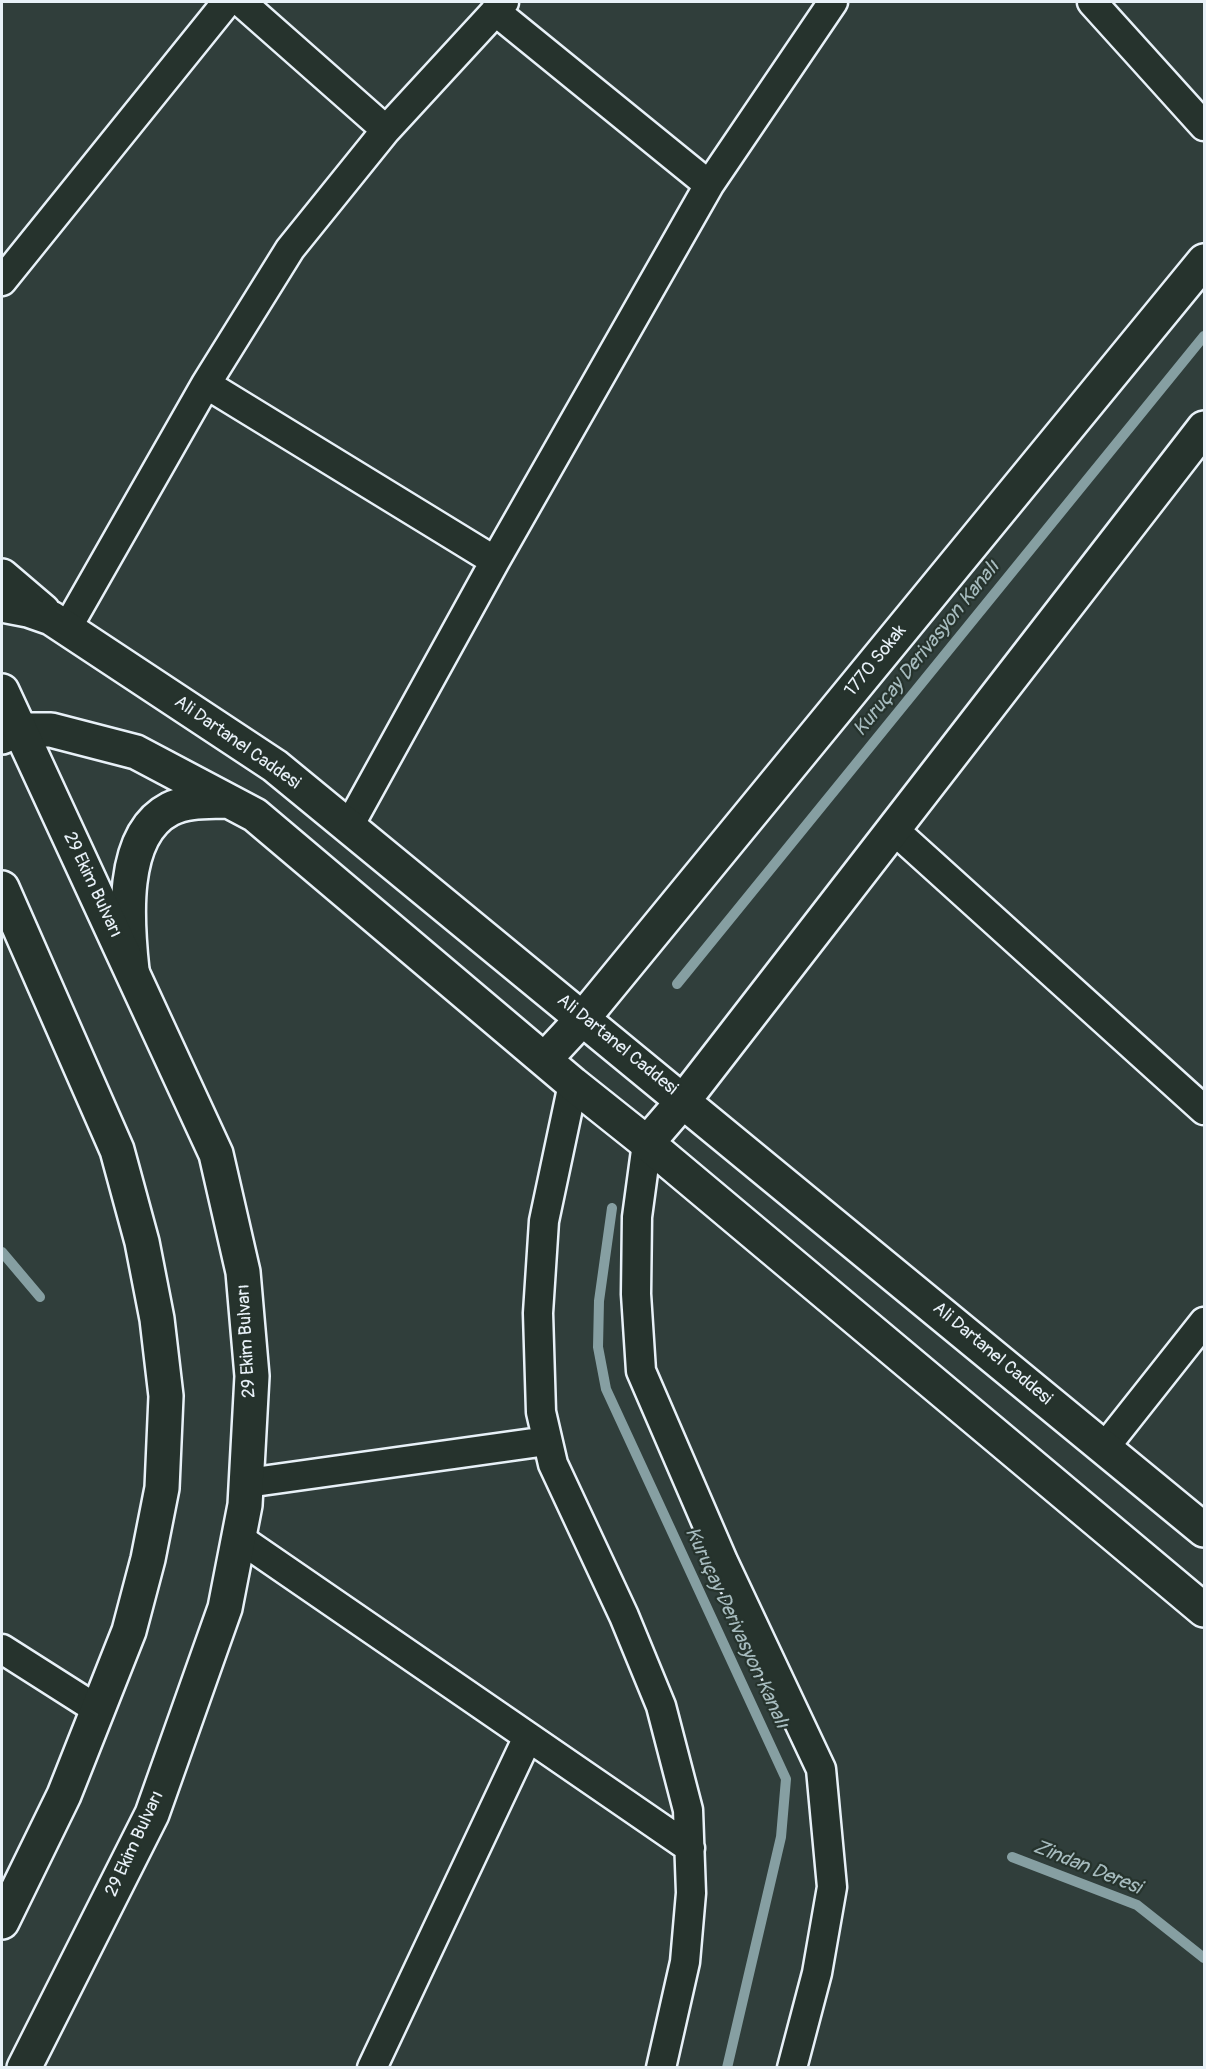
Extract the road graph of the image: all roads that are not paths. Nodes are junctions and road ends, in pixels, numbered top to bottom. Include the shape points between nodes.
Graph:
1 (227, 2) edge
2 (241, 2) edge
3 (833, 2) edge
4 (1092, 2) edge
5 (499, 6) edge
6 (1204, 126) edge
7 (386, 129) junction
8 (709, 185) junction
9 (1204, 261) edge
10 (2, 281) edge
11 (206, 384) junction
12 (1204, 428) edge
13 (495, 561) junction
14 (2, 576) edge
15 (2, 605) edge
16 (59, 623) junction
17 (2, 691) edge
18 (10, 733) edge
19 (228, 801) junction
20 (349, 826) junction
21 (893, 829) junction
22 (2, 888) edge
23 (132, 972) junction
24 (584, 1017) junction
25 (545, 1059) junction
26 (573, 1084) junction
27 (684, 1100) junction
28 (1204, 1110) edge
29 (647, 1143) junction
30 (1204, 1322) edge
31 (548, 1441) junction
32 (1105, 1447) junction
33 (247, 1483) junction
34 (1204, 1530) edge
35 (239, 1538) junction
36 (1204, 1610) edge
37 (2, 1648) edge
38 (98, 1710) junction
39 (528, 1737) junction
40 (690, 1848) junction
41 (2, 1922) edge
42 (24, 2067) edge
43 (372, 2067) edge
44 (661, 2067) edge
45 (792, 2067) edge

1 - 10 street
2 - 7 street
3 - 8 street
4 - 6 street
5 - 7 street
5 - 8 street
7 - 11 street via 290,249
8 - 13 street
9 - 24 main road, 1770 Sokak
11 - 13 street
11 - 16 street via 108,555
12 - 21 main road
13 - 20 street
14 - 16 main road
15 - 16 main road, Ali Dartanel Caddesi
16 - 20 main road, Ali Dartanel Caddesi via 275,766
17 - 18 main road, 29 Ekim Bulvarı
18 - 19 main road via 51,730 136,753
18 - 23 main road, 29 Ekim Bulvarı
19 - 23 main road via 189,803 169,810 143,838 128,891
19 - 25 main road via 255,815
20 - 24 main road, Ali Dartanel Caddesi
21 - 27 main road
21 - 28 street
22 - 38 main road via 117,1150 158,1319 166,1396 162,1488 129,1631
23 - 33 main road, 29 Ekim Bulvarı via 216,1154 243,1272 252,1376
24 - 25 main road, 1770 Sokak
24 - 27 main road, Ali Dartanel Caddesi
25 - 26 main road
26 - 29 main road
26 - 31 street via 544,1221 538,1313 541,1412
27 - 29 main road
27 - 32 main road, Ali Dartanel Caddesi
29 - 36 main road
29 - 45 street via 637,1217 641,1371 723,1561 821,1769 832,1887 818,1973
30 - 32 street
31 - 33 street
31 - 40 street via 553,1464 661,1706 688,1810
32 - 34 main road, Ali Dartanel Caddesi
33 - 35 main road, 29 Ekim Bulvarı
35 - 39 street
35 - 42 main road, 29 Ekim Bulvarı via 225,1608 152,1814
37 - 38 street
38 - 41 main road via 64,1796
39 - 40 street
39 - 43 street
40 - 44 street via 685,1962

